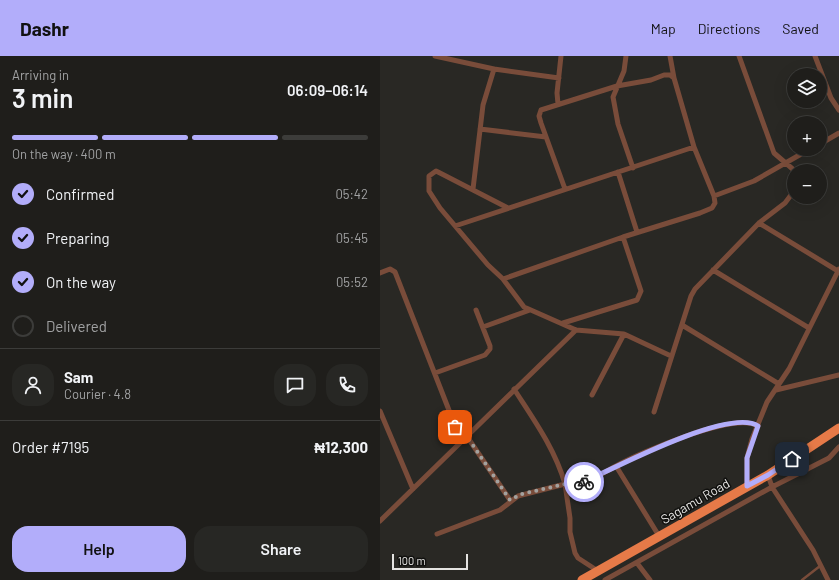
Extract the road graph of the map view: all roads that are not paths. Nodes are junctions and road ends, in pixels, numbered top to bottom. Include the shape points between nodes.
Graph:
1 (435, 56) edge
2 (561, 56) edge
3 (626, 56) edge
4 (670, 56) edge
5 (739, 56) edge
6 (815, 56) edge
7 (494, 69) junction
8 (559, 78) junction
9 (674, 78) junction
10 (617, 86) junction
11 (558, 104) junction
12 (839, 110) edge
13 (480, 129) junction
14 (839, 133) edge
15 (546, 137) junction
16 (827, 140) edge
17 (694, 147) junction
18 (798, 156) edge
19 (786, 163) junction
20 (633, 168) junction
21 (618, 172) junction
22 (473, 189) junction
23 (565, 189) junction
24 (714, 196) junction
25 (787, 200) edge
26 (508, 208) junction
27 (759, 223) junction
28 (455, 226) junction
29 (637, 232) junction
30 (623, 237) junction
31 (713, 270) junction
32 (838, 270) edge
33 (380, 273) edge
34 (503, 280) junction
35 (476, 310) dead end
36 (530, 310) junction
37 (562, 323) junction
38 (682, 325) junction
39 (483, 327) junction
40 (809, 328) junction
41 (576, 330) junction
42 (624, 334) junction
43 (671, 356) junction
44 (435, 373) junction
45 (839, 375) edge
46 (779, 384) junction
47 (514, 389) junction
48 (776, 390) junction
49 (592, 395) dead end
50 (380, 411) edge
51 (654, 412) dead end
52 (758, 426) junction
53 (839, 428) edge
54 (466, 435) junction
55 (461, 441) junction
56 (839, 447) edge
57 (616, 466) junction
58 (768, 475) junction
59 (565, 484) junction
60 (747, 486) junction
61 (772, 487) junction
62 (413, 489) junction
63 (510, 500) junction
64 (380, 521) edge
65 (437, 534) dead end
66 (659, 536) junction
67 (637, 563) junction
68 (820, 565) junction
69 (598, 571) junction
70 (582, 580) edge
71 (605, 580) edge
72 (650, 580) edge
73 (802, 580) edge
74 (828, 580) edge

1 - 7 street
2 - 8 street
3 - 10 street via 624,71
4 - 9 street
5 - 19 street via 774,153
6 - 12 street via 831,98
7 - 8 street
7 - 13 street via 483,105
8 - 11 street
9 - 10 street via 664,75
9 - 17 street
10 - 11 street
10 - 20 street via 613,98 618,124
11 - 15 street via 539,112
13 - 15 street
13 - 22 street
14 - 16 street
15 - 23 street
17 - 20 street
17 - 24 street
18 - 19 street
19 - 24 street via 754,181
20 - 21 street
21 - 23 street
21 - 29 street
22 - 26 street
22 - 28 street via 436,171 429,176 429,191
23 - 26 street
24 - 29 street via 715,203 712,208
25 - 27 street
26 - 28 street
27 - 31 street
27 - 32 street
28 - 34 street
29 - 30 street
30 - 34 street
30 - 37 street via 641,292 640,296 637,300
31 - 38 street via 691,296
31 - 40 street
32 - 40 street
33 - 44 street via 390,269 395,272
34 - 36 street via 519,302
35 - 39 street
36 - 37 street
36 - 39 street
37 - 41 street
38 - 43 street
38 - 46 street
39 - 44 street via 490,346 486,355
40 - 46 street
41 - 42 street
41 - 47 street
42 - 43 street
42 - 49 street
43 - 51 street
44 - 55 street
45 - 48 street
46 - 48 street
47 - 54 street
47 - 59 street via 548,443
48 - 52 street via 767,402
50 - 62 street
52 - 57 street via 747,422 725,424 669,443
52 - 60 street via 747,458
53 - 58 highway, Sagamu Road
54 - 55 street
54 - 63 street
55 - 62 street
56 - 61 street via 829,458
57 - 59 street via 582,483 571,486
57 - 66 street
58 - 60 highway, Sagamu Road
58 - 61 street
59 - 63 street via 522,494
59 - 69 street via 575,553 578,558
60 - 66 highway, Sagamu Road
61 - 67 street
61 - 68 street
62 - 64 street
63 - 65 street via 500,510
66 - 69 highway, Sagamu Road
67 - 71 street
67 - 72 street
68 - 73 lane
68 - 74 street
69 - 70 highway, Sagamu Road

